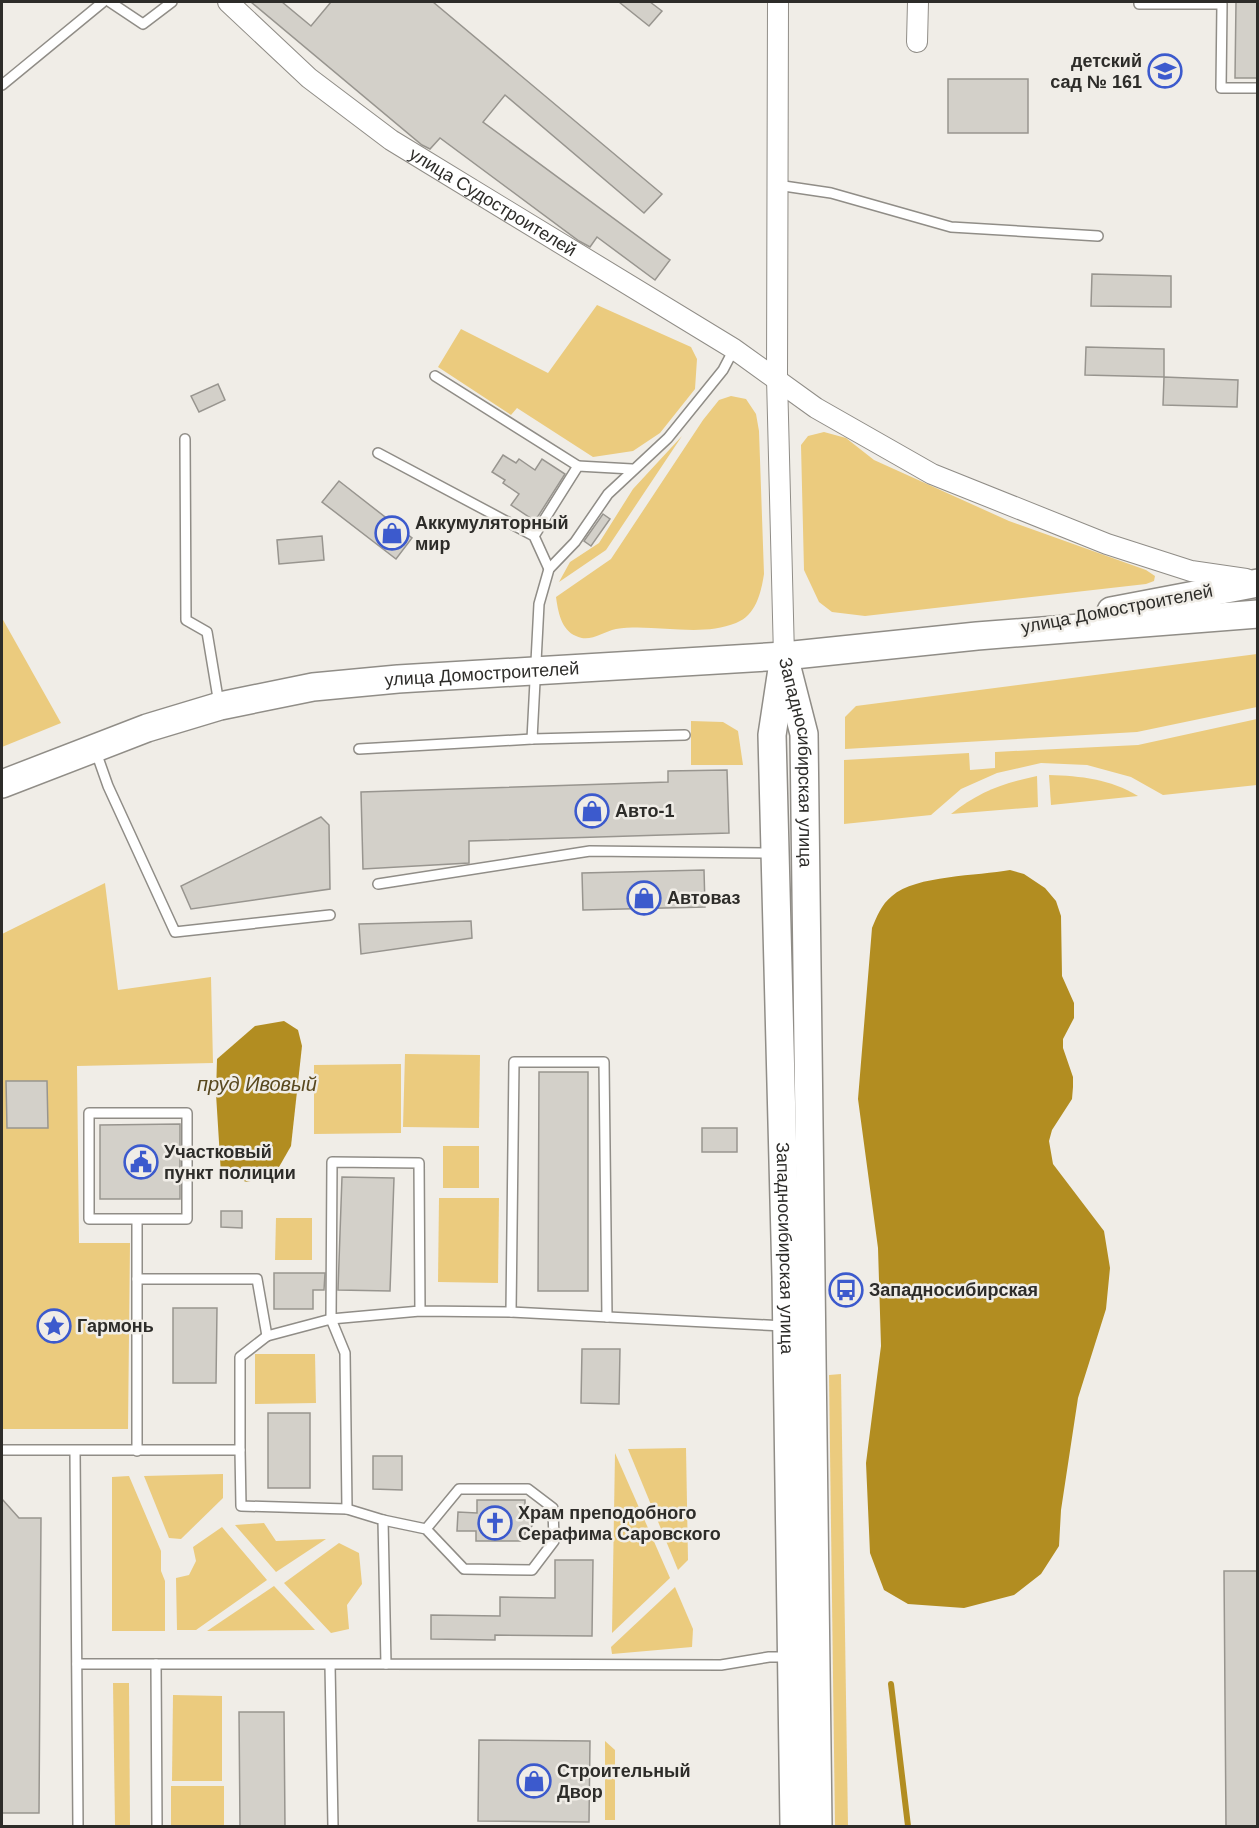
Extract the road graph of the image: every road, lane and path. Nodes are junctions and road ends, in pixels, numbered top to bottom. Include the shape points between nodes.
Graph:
1 (104, 2) edge
2 (110, 2) edge
3 (172, 2) edge
4 (228, 2) edge
5 (778, 2) edge
6 (918, 2) edge
7 (1139, 2) edge
8 (916, 42) dead end
9 (2, 85) edge
10 (1257, 88) edge
11 (777, 185) junction
12 (1098, 236) dead end
13 (734, 349) junction
14 (435, 376) dead end
15 (777, 378) junction
16 (186, 439) dead end
17 (378, 453) dead end
18 (578, 466) junction
19 (632, 469) junction
20 (534, 536) junction
21 (549, 569) junction
22 (1257, 581) edge
23 (1257, 614) edge
24 (977, 636) junction
25 (784, 656) junction
26 (535, 670) junction
27 (220, 706) junction
28 (685, 735) dead end
29 (532, 739) junction
30 (94, 747) junction
31 (358, 748) dead end
32 (2, 784) edge
33 (775, 853) junction
34 (378, 884) dead end
35 (330, 915) dead end
36 (137, 1219) junction
37 (137, 1279) junction
38 (420, 1311) junction
39 (511, 1312) junction
40 (607, 1317) junction
41 (331, 1319) junction
42 (786, 1326) junction
43 (267, 1336) junction
44 (2, 1450) edge
45 (240, 1450) junction
46 (75, 1451) junction
47 (137, 1451) junction
48 (347, 1509) junction
49 (383, 1520) junction
50 (426, 1529) junction
51 (791, 1657) junction
52 (77, 1664) junction
53 (156, 1664) junction
54 (386, 1664) junction
55 (330, 1665) junction
56 (78, 1827) edge
57 (157, 1827) edge
58 (333, 1827) edge
59 (794, 1827) edge
60 (818, 1827) edge

1 - 9 lane
2 - 3 lane via 143,24
4 - 13 street, улица Судостроителей via 309,78 391,140
5 - 11 street
6 - 8 street
7 - 10 lane via 1222,4 1221,88
11 - 12 lane via 831,193 951,227
11 - 15 street
13 - 15 street, улица Судостроителей
13 - 19 lane via 723,370 668,438
14 - 18 lane
15 - 22 street, улица Судостроителей via 816,408 932,474 1128,551 1191,571
15 - 25 street
16 - 27 lane via 186,620 207,632
17 - 20 lane
18 - 19 lane
18 - 20 lane
19 - 21 lane
20 - 21 lane
21 - 26 lane via 539,604
22 - 24 main road, улица Домостроителей
23 - 24 main road, улица Домостроителей
24 - 25 main road, улица Домостроителей
25 - 26 main road, улица Домостроителей
25 - 33 main road, Западносибирская улица via 772,735
25 - 60 main road, Западносибирская улица via 804,734
26 - 27 main road, улица Домостроителей via 313,687
26 - 29 lane
27 - 30 main road, улица Домостроителей
28 - 29 lane
29 - 31 lane
30 - 32 main road, улица Домостроителей
30 - 35 lane via 175,932
33 - 34 lane via 590,851
33 - 42 main road, Западносибирская улица
36 - 36 lane via 89,1219 89,1113 187,1113 188,1219
36 - 37 lane
37 - 43 lane via 257,1279
37 - 47 lane
38 - 39 lane
38 - 41 lane
38 - 41 lane via 419,1163 332,1162
39 - 40 lane
39 - 40 lane via 514,1062 604,1062
40 - 42 lane
41 - 43 lane
41 - 48 lane via 345,1353
42 - 51 main road, Западносибирская улица
43 - 45 lane via 240,1357
44 - 46 lane
45 - 47 lane
45 - 48 lane via 241,1506
46 - 47 lane
46 - 52 lane
48 - 49 lane
49 - 50 lane
49 - 54 lane
50 - 50 lane via 464,1569 532,1570 554,1541 553,1508 528,1489 459,1489
51 - 54 lane via 721,1665
51 - 59 main road, Западносибирская улица
52 - 53 lane
52 - 56 lane
53 - 55 lane
53 - 57 lane
54 - 55 lane
55 - 58 lane

